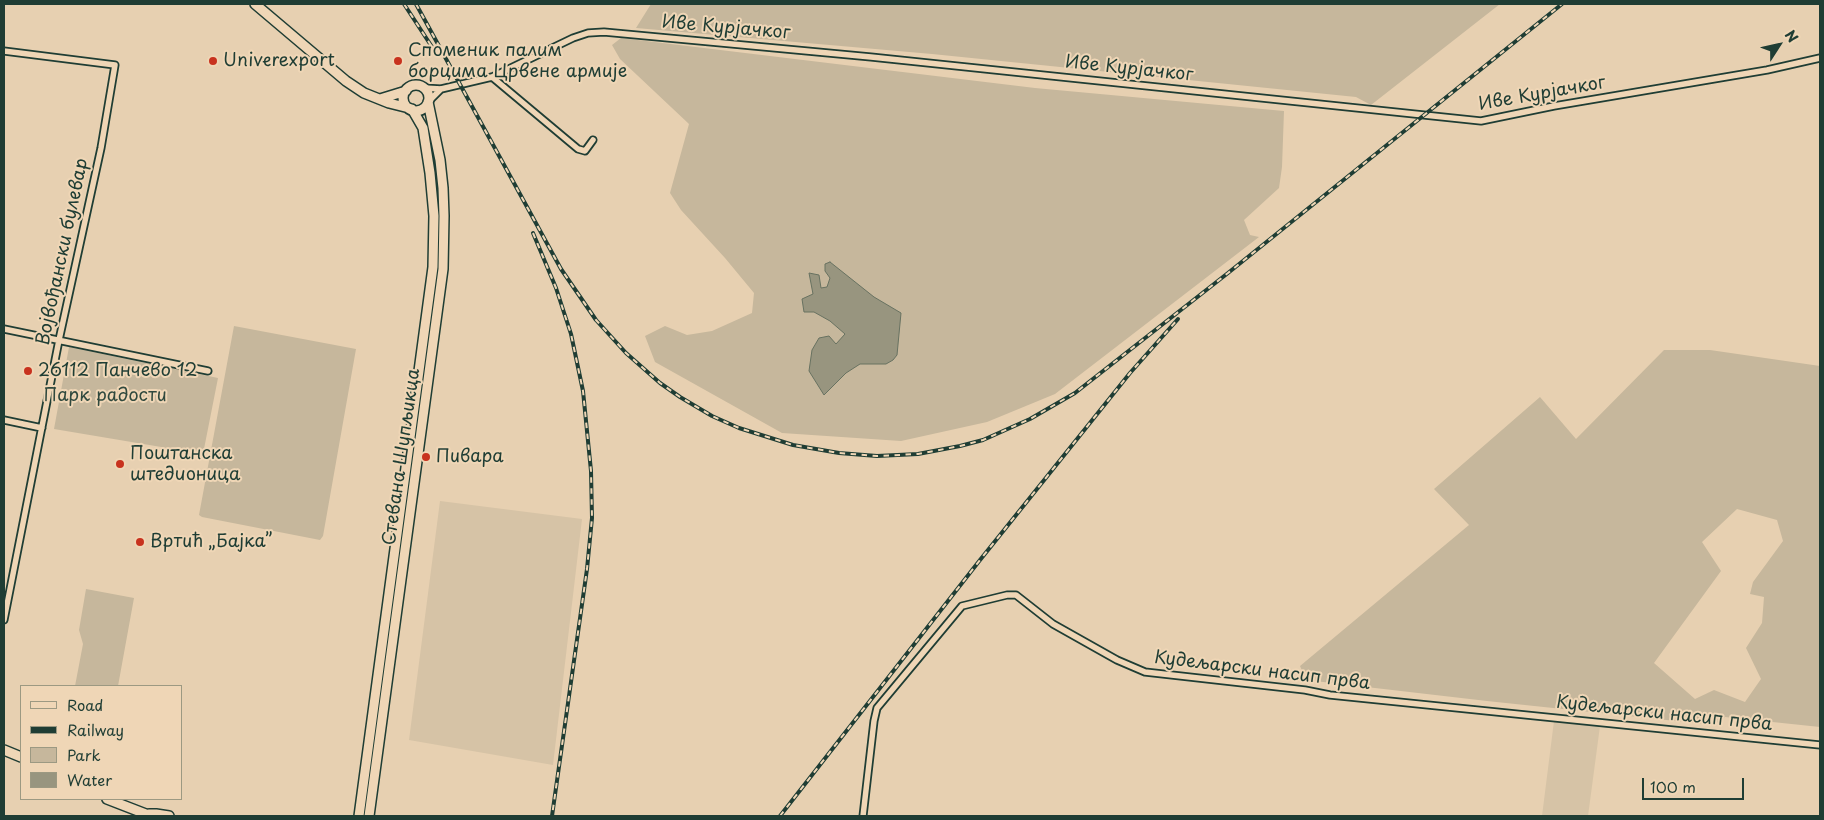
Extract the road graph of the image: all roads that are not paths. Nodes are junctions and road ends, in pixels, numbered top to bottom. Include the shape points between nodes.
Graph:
1 (255, 4) edge
2 (4, 51) edge
3 (1820, 58) edge
4 (492, 77) junction
5 (424, 88) junction
6 (441, 89) junction
7 (406, 91) junction
8 (380, 99) junction
9 (428, 101) junction
10 (410, 108) junction
11 (593, 140) dead end
12 (4, 329) edge
13 (59, 340) junction
14 (208, 371) dead end
15 (4, 420) edge
16 (42, 428) junction
17 (4, 620) edge
18 (4, 745) edge
19 (1820, 745) edge
20 (4, 750) edge
21 (19, 755) edge
22 (110, 800) edge
23 (150, 815) edge
24 (169, 816) edge
25 (359, 816) edge
26 (369, 816) edge
27 (863, 816) edge

1 - 8 main road via 346,81
2 - 13 street, Војвођански булевар via 115,65 100,156
3 - 4 street, Иве Курјачког via 1481,121 604,32 573,38
4 - 6 street, Иве Курјачког
4 - 11 street via 578,149 586,151
5 - 6 street, Иве Курјачког
5 - 7 main road via 415,85
5 - 9 main road
6 - 9 street
7 - 8 main road
7 - 10 main road via 404,98
8 - 10 main road
9 - 10 main road via 422,109
9 - 26 main road, Стевана Шупљикца via 443,188 443,269
10 - 25 main road, Стевана Шупљикца via 423,128 430,173 434,216 433,268
12 - 13 street
13 - 14 street
13 - 16 street, Војвођански булевар
15 - 16 street
16 - 17 street, Војвођански булевар
18 - 21 main road
19 - 27 street, Кудељарски насип прва via 1330,695 1145,672 1053,624 1016,595 1007,595 962,606 877,708
20 - 21 main road
22 - 23 main road
23 - 24 main road

